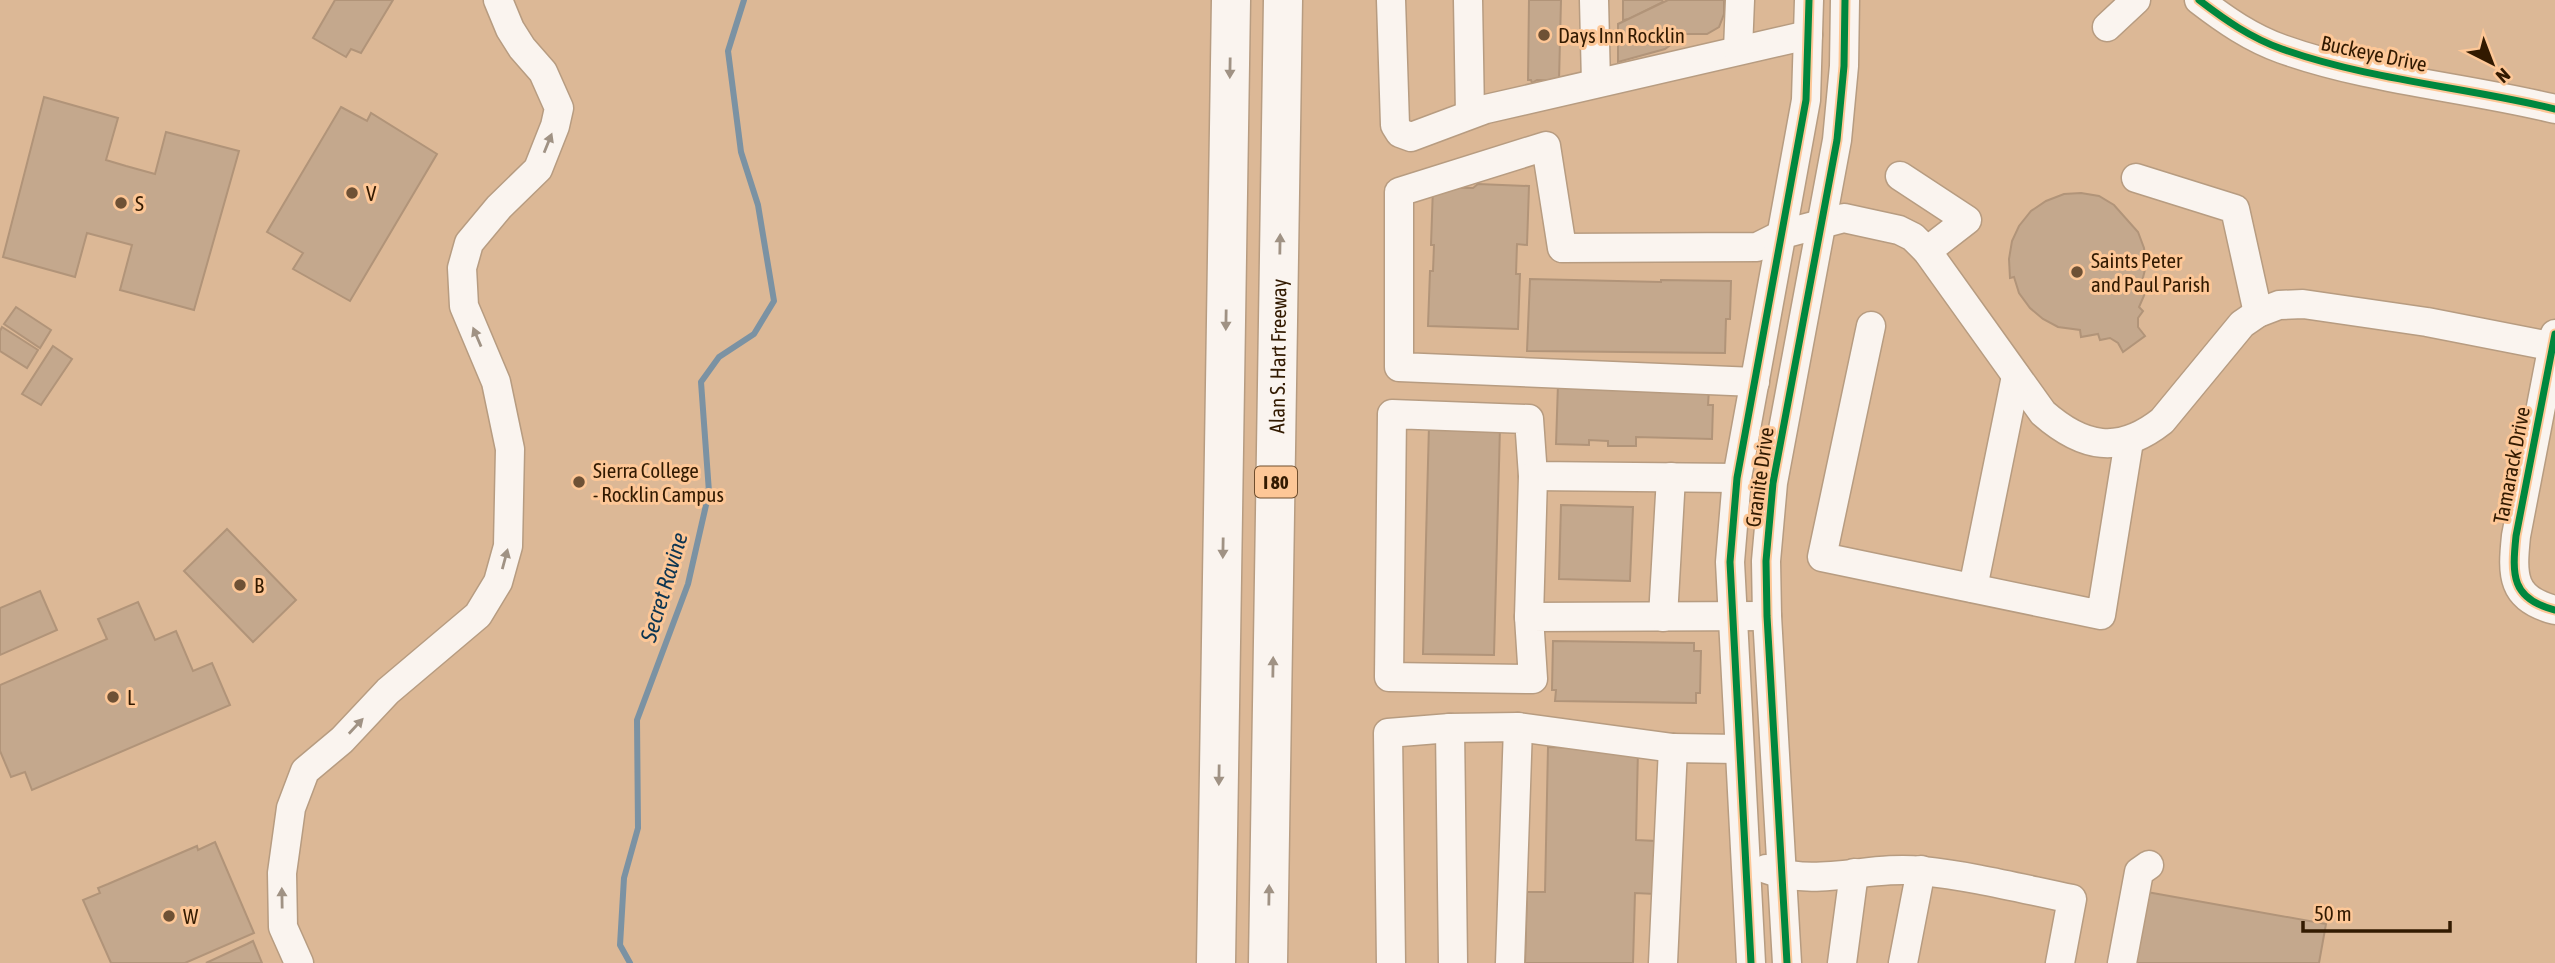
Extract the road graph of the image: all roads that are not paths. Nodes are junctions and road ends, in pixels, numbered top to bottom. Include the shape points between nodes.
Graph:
1 (498, 0) edge
2 (1231, 0) edge
3 (1283, 0) edge
4 (1391, 0) edge
5 (1468, 0) edge
6 (1594, 0) edge
7 (1740, 0) edge
8 (1809, 0) edge
9 (1845, 0) edge
10 (2136, 0) edge
11 (2199, 0) edge
12 (2107, 27) dead end
13 (1808, 35) junction
14 (1738, 50) junction
15 (1596, 83) junction
16 (2555, 109) edge
17 (1470, 114) junction
18 (1900, 176) dead end
19 (2136, 178) dead end
20 (1821, 223) junction
21 (1783, 234) junction
22 (1927, 251) junction
23 (2258, 313) junction
24 (1871, 326) dead end
25 (2554, 342) edge
26 (2015, 376) junction
27 (1755, 382) junction
28 (2129, 441) junction
29 (1534, 476) junction
30 (1671, 477) junction
31 (1737, 478) junction
32 (1973, 588) junction
33 (2555, 610) edge
34 (1767, 616) junction
35 (1529, 617) junction
36 (1663, 617) junction
37 (1731, 617) junction
38 (1518, 727) junction
39 (1450, 728) junction
40 (1672, 748) junction
41 (1738, 749) junction
42 (1745, 837) junction
43 (2150, 865) dead end
44 (1920, 870) junction
45 (1854, 873) junction
46 (1782, 875) junction
47 (299, 963) edge
48 (1216, 963) edge
49 (1268, 963) edge
50 (1391, 963) edge
51 (1453, 963) edge
52 (1510, 963) edge
53 (1663, 963) edge
54 (1751, 963) edge
55 (1787, 963) edge
56 (1842, 963) edge
57 (1903, 963) edge
58 (2060, 963) edge
59 (2122, 963) edge

47 -> 1 street via 284,927 282,873 291,808 305,771 388,691 478,615 498,582 508,545 510,449 496,382 464,306 462,268 469,243 538,169 559,108 543,72 510,29
2 -> 48 highway, I 80
49 -> 3 highway, Alan S. Hart Freeway / I 80
4 - 17 street via 1395,125 1400,133 1411,137
5 - 17 street
6 - 15 street
7 - 14 street
8 - 13 street, Granite Drive
9 - 20 street, Granite Drive via 1841,106
10 - 12 street
11 - 16 street, Buckeye Drive via 2244,31 2312,58
13 - 14 street
13 - 21 street, Granite Drive via 1806,100
14 - 15 street
15 - 17 street
18 - 22 street via 1967,220
19 - 23 street via 2235,209
20 - 21 street
20 - 22 street via 1844,218 1899,229
20 - 34 street, Granite Drive via 1773,483
21 - 27 street, Granite Drive
21 - 27 street via 1757,247 1562,248 1546,146 1399,192 1399,367
22 - 26 street
23 - 25 street via 2279,305 2303,304
23 - 28 street via 2242,324 2162,421
24 - 32 street via 1822,557
25 - 33 street, Tamarack Drive via 2516,536 2515,576 2528,600
26 - 28 street via 2058,426 2092,441
26 - 32 street
27 - 31 street, Granite Drive
28 - 32 street via 2101,615
29 - 30 street
29 - 35 street
29 - 35 street via 1529,419 1392,414 1389,677 1533,679
30 - 31 street
30 - 36 street
31 - 37 street, Granite Drive
34 - 37 street
34 - 46 street, Granite Drive
35 - 36 street
36 - 37 street
37 - 41 street, Granite Drive
38 - 39 street
38 - 40 street
38 - 52 street
39 - 50 street via 1388,733
39 - 51 street
40 - 41 street
40 - 53 street
41 - 42 street, Granite Drive
42 - 46 street via 1760,866
42 - 54 street, Granite Drive
43 - 59 street via 2138,872
44 - 45 street
44 - 57 street
44 - 58 street via 2072,899
45 - 46 street via 1807,878
45 - 56 street
46 - 55 street, Granite Drive

